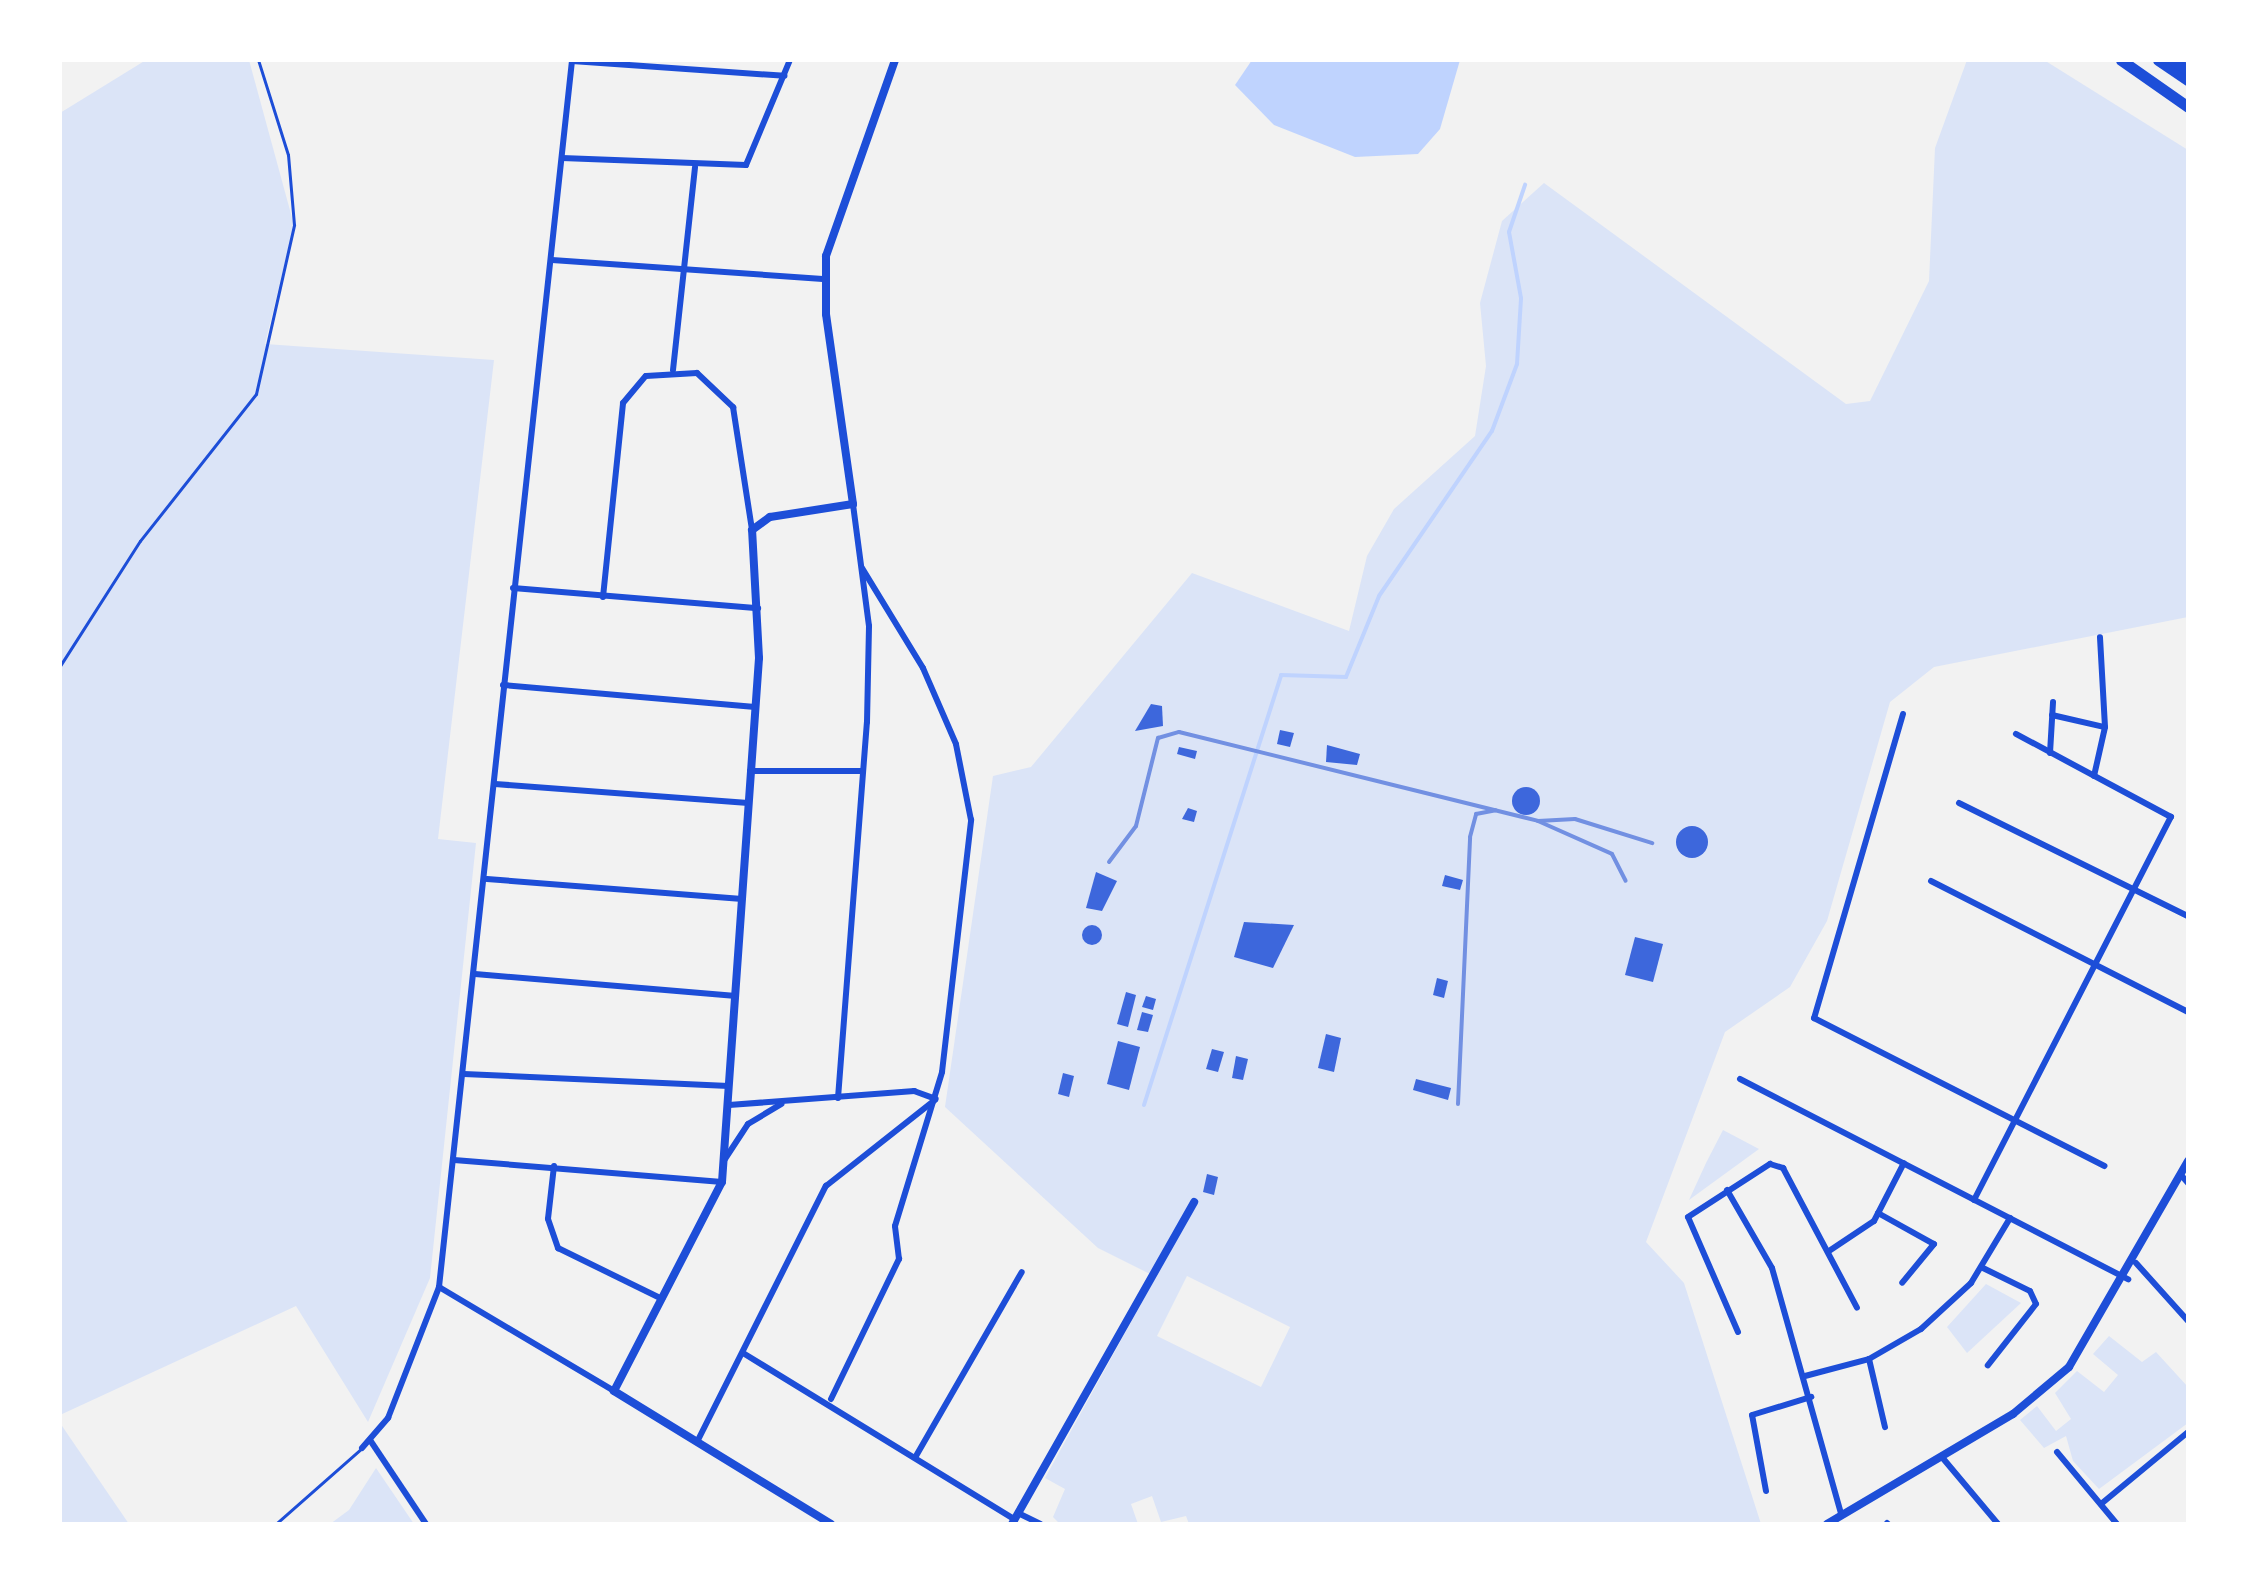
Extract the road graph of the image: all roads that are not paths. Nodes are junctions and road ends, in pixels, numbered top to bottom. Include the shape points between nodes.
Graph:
1 (572, 60) edge
2 (790, 60) edge
3 (2120, 60) edge
4 (2158, 60) edge
5 (2173, 60) edge
6 (892, 61) edge
7 (2188, 70) edge
8 (784, 76) junction
9 (2188, 80) edge
10 (2188, 107) edge
11 (562, 158) junction
12 (695, 167) junction
13 (552, 260) junction
14 (684, 269) junction
15 (826, 279) junction
16 (673, 370) junction
17 (853, 504) junction
18 (752, 530) junction
19 (862, 568) junction
20 (513, 588) junction
21 (604, 597) junction
22 (760, 608) junction
23 (2100, 637) dead end
24 (502, 684) junction
25 (2052, 702) dead end
26 (755, 707) junction
27 (1903, 714) dead end
28 (2052, 715) junction
29 (2105, 727) junction
30 (2016, 734) dead end
31 (2050, 753) junction
32 (750, 771) junction
33 (863, 771) junction
34 (2094, 776) junction
35 (494, 784) junction
36 (748, 803) junction
37 (1959, 803) dead end
38 (487, 879) junction
39 (1931, 881) dead end
40 (2134, 890) junction
41 (742, 899) junction
42 (2188, 916) edge
43 (2094, 966) junction
44 (476, 974) junction
45 (736, 996) junction
46 (2188, 1012) edge
47 (464, 1074) junction
48 (1740, 1079) dead end
49 (730, 1086) junction
50 (838, 1098) junction
51 (936, 1099) junction
52 (786, 1101) junction
53 (729, 1106) junction
54 (2014, 1119) junction
55 (725, 1159) junction
56 (454, 1160) junction
57 (2188, 1161) edge
58 (1904, 1164) junction
59 (554, 1166) junction
60 (2105, 1166) dead end
61 (2185, 1179) edge
62 (722, 1182) junction
63 (1727, 1190) junction
64 (1974, 1200) junction
65 (1194, 1202) dead end
66 (1878, 1212) junction
67 (2010, 1218) junction
68 (1829, 1251) junction
69 (2136, 1263) junction
70 (1983, 1268) junction
71 (1022, 1272) dead end
72 (2128, 1279) junction
73 (1902, 1283) dead end
74 (439, 1287) junction
75 (662, 1299) junction
76 (1857, 1308) dead end
77 (2188, 1321) edge
78 (1738, 1332) dead end
79 (743, 1353) junction
80 (1868, 1359) junction
81 (1988, 1365) dead end
82 (1805, 1376) junction
83 (614, 1391) junction
84 (1812, 1397) junction
85 (831, 1400) junction
86 (1885, 1427) dead end
87 (2188, 1432) edge
88 (370, 1440) junction
89 (697, 1442) junction
90 (362, 1448) joint
91 (2058, 1452) dead end
92 (1940, 1455) junction
93 (916, 1456) junction
94 (1766, 1490) dead end
95 (2100, 1504) junction
96 (1841, 1514) junction
97 (1015, 1519) edge
98 (277, 1524) edge
99 (426, 1524) edge
100 (831, 1524) edge
101 (1041, 1524) edge
102 (1826, 1524) edge
103 (1998, 1524) edge
104 (2117, 1524) edge

1 - 8 street
1 - 11 street
2 - 8 street
3 - 10 highway
4 - 9 highway
5 - 7 highway
6 - 15 street via 837,218
8 - 12 street via 746,165
11 - 12 street
11 - 13 street
12 - 14 street
13 - 14 street
13 - 20 street
14 - 15 street
14 - 16 street
15 - 17 street
16 - 18 street via 706,379 733,407
16 - 21 street via 646,376 623,403
17 - 18 street via 770,517
17 - 19 street
18 - 22 street
19 - 33 street
19 - 51 street via 923,668 967,787 968,852
20 - 21 street
20 - 24 street
21 - 22 street
22 - 26 street
23 - 29 street
24 - 26 street
24 - 35 street
25 - 28 street
26 - 32 street
27 - 54 street via 1814,1018
28 - 29 street
28 - 31 street
29 - 34 street
30 - 31 street
31 - 34 street
32 - 33 street
32 - 36 street
33 - 50 street
34 - 40 street via 2171,818
35 - 36 street
35 - 38 street
36 - 41 street
37 - 40 street
38 - 41 street
38 - 44 street
39 - 43 street
40 - 42 street
40 - 43 street
41 - 45 street
43 - 46 street
43 - 54 street
44 - 45 street
44 - 47 street
45 - 49 street
47 - 49 street
47 - 56 street
48 - 58 street
49 - 53 street
50 - 51 street via 914,1091
50 - 52 street
51 - 79 street via 826,1186
51 - 85 street via 895,1226 899,1259
52 - 53 street
52 - 55 street via 748,1124
53 - 55 street
54 - 60 street
54 - 64 street
55 - 62 street
56 - 59 street
56 - 74 street
57 - 61 street
58 - 64 street
58 - 66 street
59 - 62 street
59 - 75 street via 548,1219 558,1248
61 - 69 street
62 - 75 street
63 - 68 street via 1780,1165
63 - 78 street via 1694,1209 1688,1225
63 - 82 street via 1770,1263
64 - 67 street
65 - 97 street
66 - 68 street
66 - 73 street via 1934,1244
67 - 70 street
67 - 72 street
68 - 76 street
69 - 72 street
69 - 77 street
70 - 80 street via 1922,1330
70 - 81 street via 2030,1292 2036,1304
71 - 93 street
72 - 92 street via 2069,1367
74 - 83 street
74 - 88 street via 420,1347
75 - 83 street
79 - 85 street
79 - 89 street
80 - 82 street
80 - 86 street
82 - 84 street
83 - 89 street
84 - 94 street via 1752,1415
84 - 96 street
85 - 93 street
87 - 95 street
88 - 90 street
88 - 99 street
89 - 100 street
90 - 98 lane
91 - 95 street
92 - 96 street
92 - 103 street
93 - 97 street
95 - 104 street
96 - 102 street
97 - 101 street

